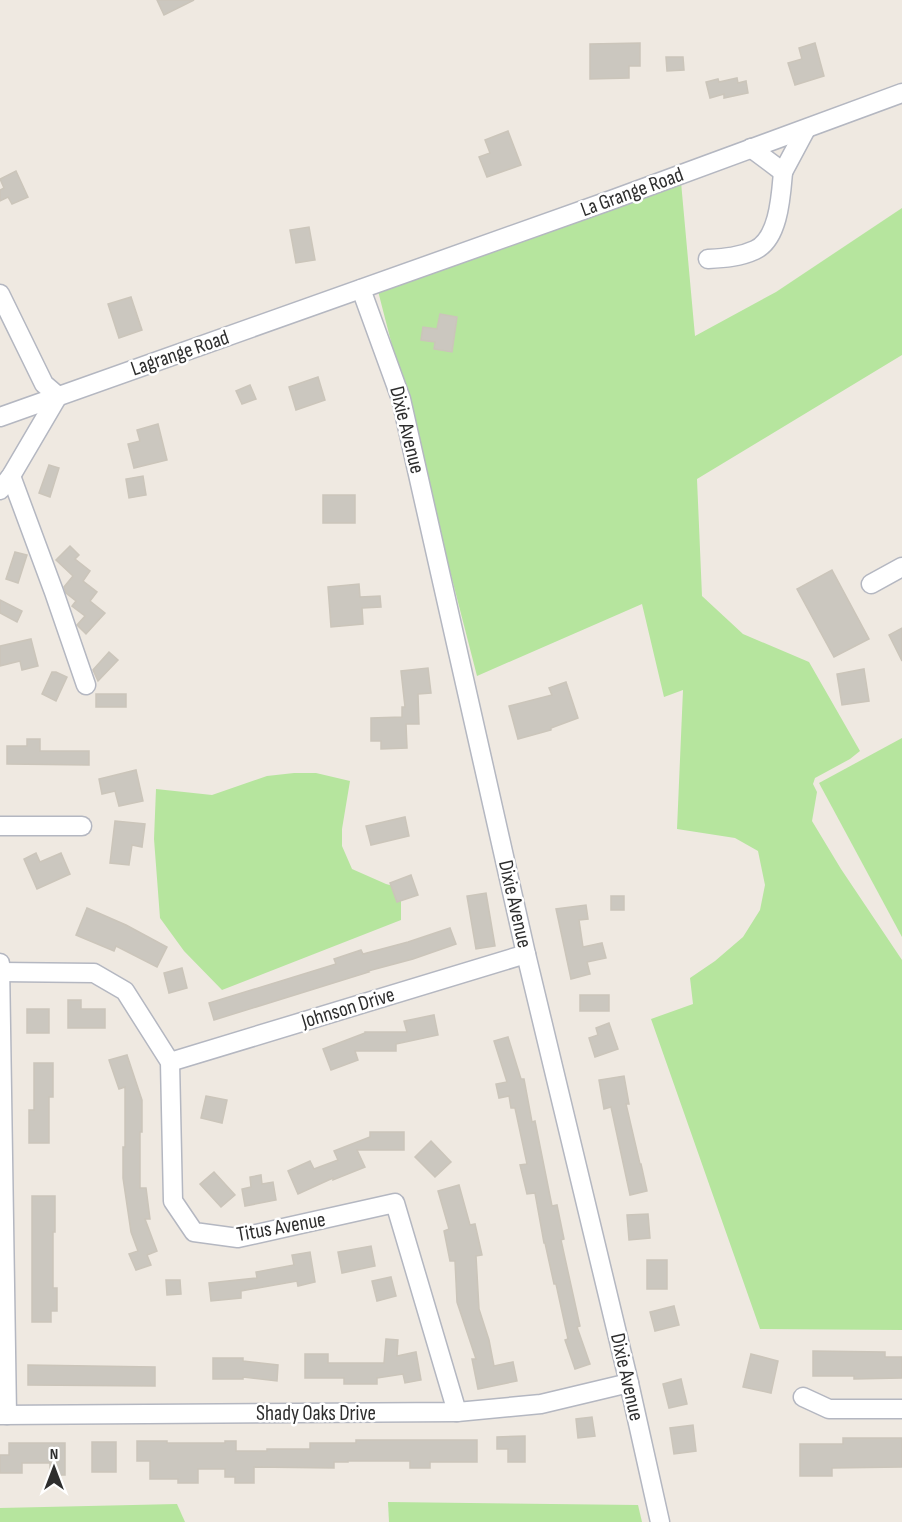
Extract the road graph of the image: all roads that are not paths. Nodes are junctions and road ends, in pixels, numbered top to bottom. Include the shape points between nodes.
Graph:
1 (902, 93) edge
2 (806, 129) junction
3 (752, 148) junction
4 (783, 172) junction
5 (708, 260) dead end
6 (361, 289) junction
7 (0, 294) edge
8 (58, 396) junction
9 (0, 417) edge
10 (5, 483) edge
11 (902, 567) edge
12 (872, 584) dead end
13 (86, 685) dead end
14 (82, 825) dead end
15 (0, 826) edge
16 (526, 954) junction
17 (0, 963) edge
18 (0, 972) edge
19 (170, 1062) junction
20 (629, 1383) junction
21 (803, 1397) dead end
22 (902, 1409) edge
23 (457, 1412) junction
24 (3, 1415) edge
25 (660, 1522) edge

1 - 2 street, La Grange Road
2 - 3 street, La Grange Road
2 - 4 street
3 - 4 street
3 - 6 street, La Grange Road
4 - 5 street via 776,222 769,238 758,249 736,257
6 - 8 street, Lagrange Road
6 - 16 street, Dixie Avenue via 401,399
7 - 8 street via 44,384
8 - 9 street, Lagrange Road
8 - 10 street
10 - 13 street via 54,592
11 - 12 street
14 - 15 street
16 - 19 street, Johnson Drive
16 - 20 street, Dixie Avenue
17 - 18 street
18 - 19 street via 94,973 125,991
18 - 24 street
19 - 23 street, Titus Avenue via 173,1201 194,1232 238,1238 395,1203
20 - 23 street, Shady Oaks Drive via 541,1404
20 - 25 street, Dixie Avenue
21 - 22 street via 829,1409
23 - 24 street, Shady Oaks Drive

